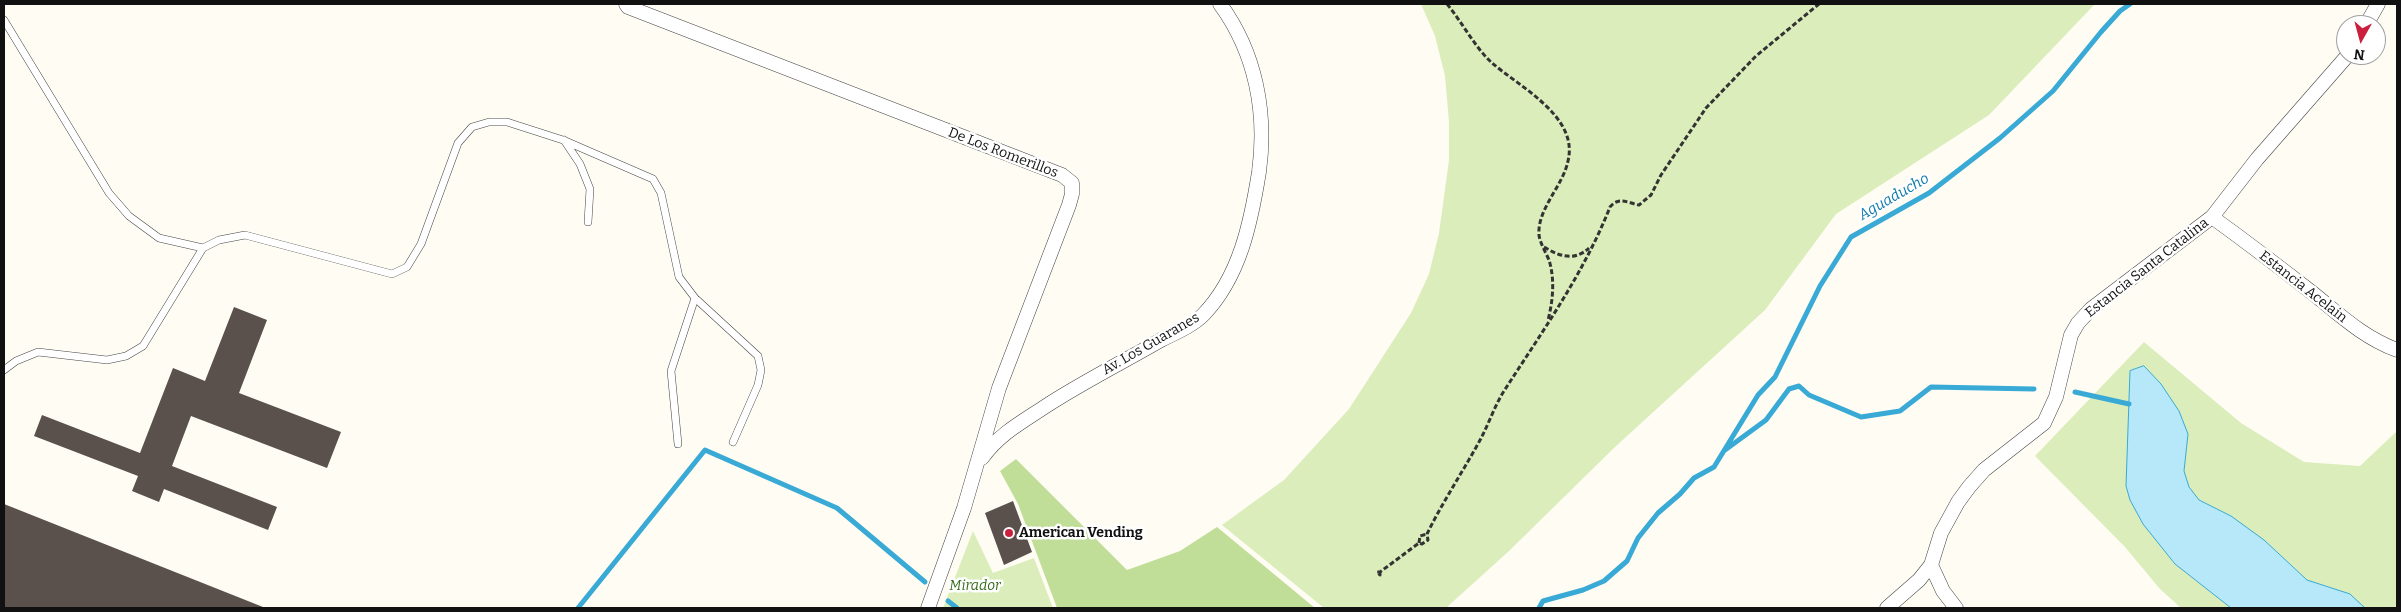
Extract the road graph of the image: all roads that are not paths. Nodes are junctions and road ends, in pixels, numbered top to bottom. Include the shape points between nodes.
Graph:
1 (1220, 4) edge
2 (2378, 4) edge
3 (625, 5) edge
4 (2372, 15) edge
5 (4, 20) edge
6 (2339, 65) edge
7 (563, 140) junction
8 (2212, 217) junction
9 (588, 222) dead end
10 (203, 248) junction
11 (695, 298) junction
12 (2397, 350) edge
13 (4, 370) edge
14 (733, 442) dead end
15 (678, 444) dead end
16 (977, 465) junction
17 (1931, 565) junction
18 (928, 608) edge
19 (1887, 608) edge
20 (1956, 608) edge

1 - 16 street, Av. Los Guaranes via 1254,70 1261,129 1261,156 1248,228 1228,280 1202,316 1019,423 999,438
2 - 4 street
3 - 16 street, De Los Romerillos via 1062,175 1072,182 1069,205 999,388
5 - 10 lane via 109,192 128,216 159,238
6 - 8 street, Estancia Santa Catalina
7 - 9 lane via 580,164 590,189
7 - 10 lane via 507,122 489,122 472,127 458,143 421,244 407,268 392,274 245,235 219,240
7 - 11 lane via 653,179 661,193 679,277
8 - 12 street, Estancia Acelain via 2311,291 2351,326 2370,339
8 - 17 street, Estancia Santa Catalina via 2091,309 2078,323 2071,335 2051,411 2034,432 1984,470 1969,487 1941,533
10 - 13 lane via 143,346 126,356 107,360 38,352
11 - 14 lane via 758,356 761,370 758,385
11 - 15 lane via 671,371
16 - 18 street, De Los Romerillos
17 - 19 street, Estancia Santa Catalina
17 - 20 street

